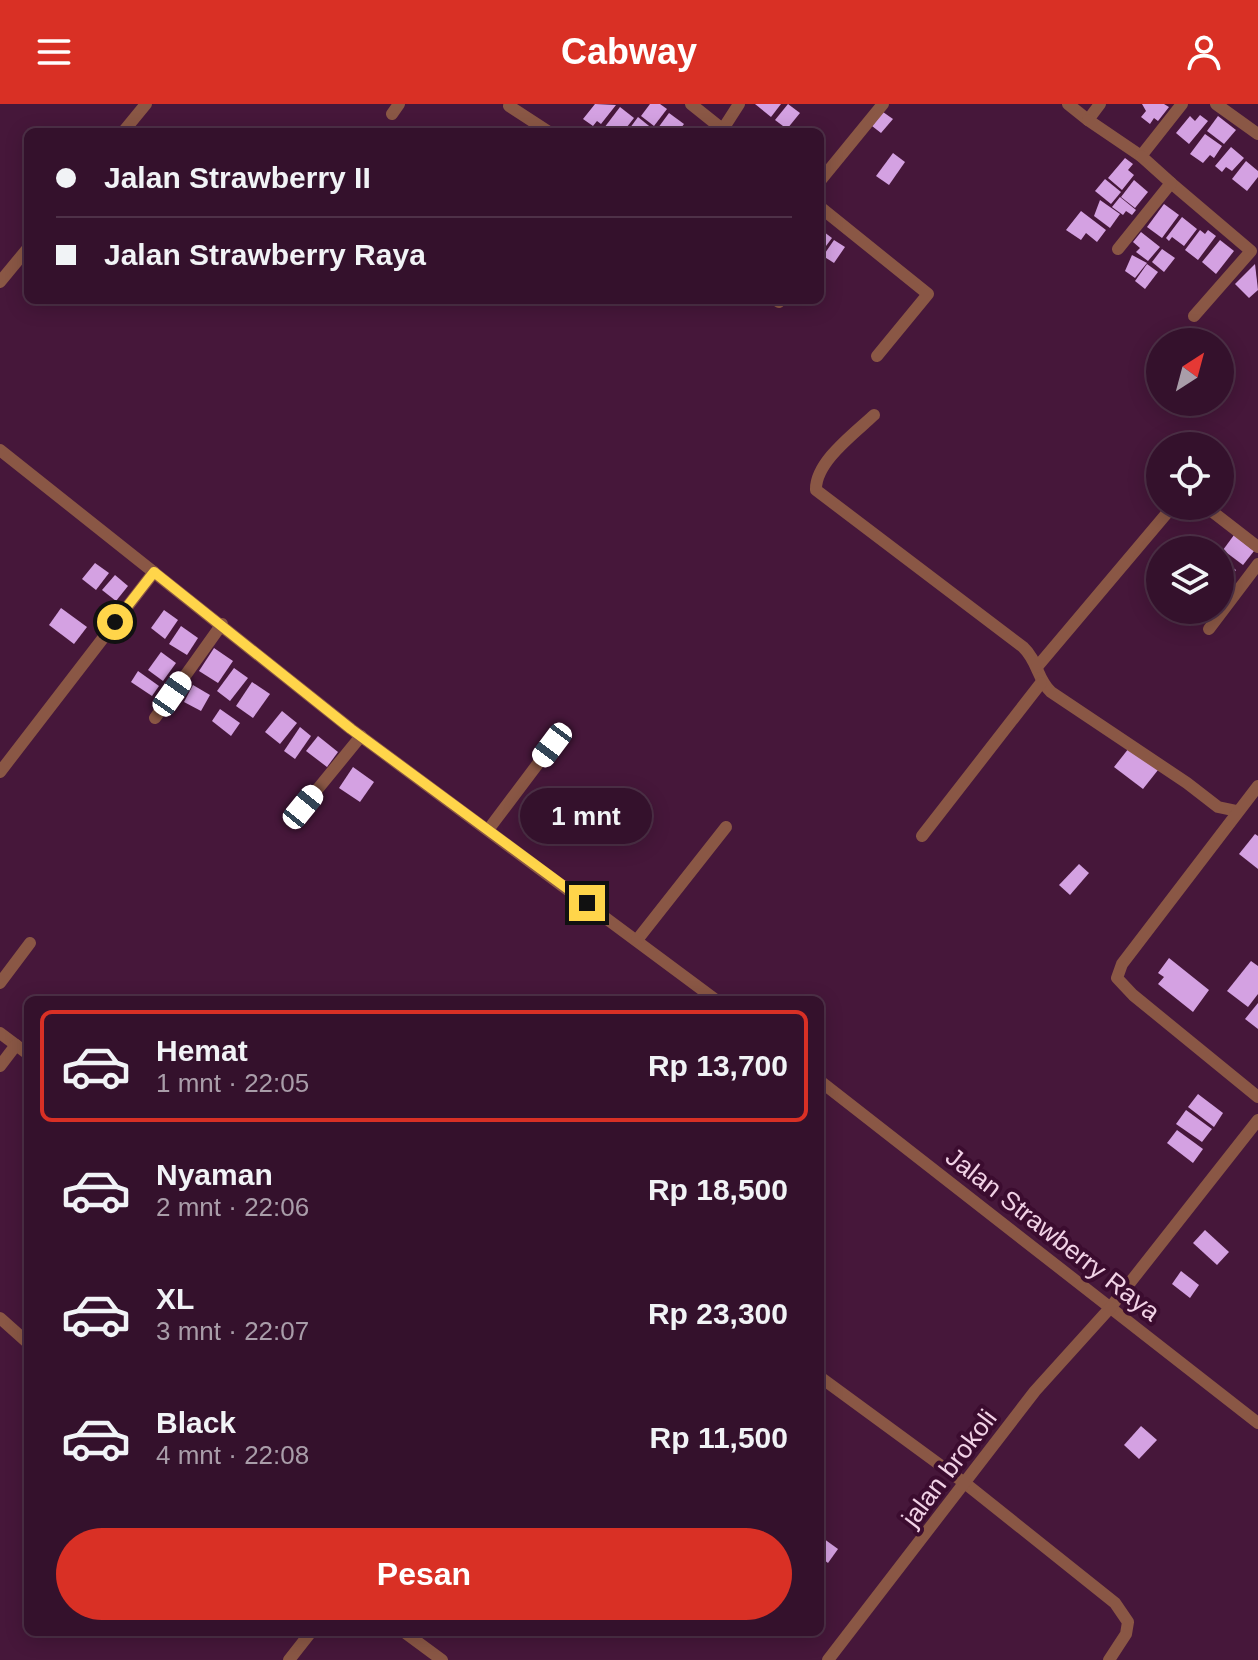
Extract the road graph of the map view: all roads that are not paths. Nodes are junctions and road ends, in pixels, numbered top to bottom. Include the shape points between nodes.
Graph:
1 (146, 104) edge
2 (691, 104) edge
3 (739, 104) edge
4 (883, 104) edge
5 (1068, 104) edge
6 (1100, 104) edge
7 (1182, 104) edge
8 (1216, 104) edge
9 (509, 106) dead end
10 (1088, 120) junction
11 (126, 128) edge
12 (543, 128) edge
13 (719, 128) edge
14 (725, 128) edge
15 (1258, 134) edge
16 (1141, 156) junction
17 (824, 176) edge
18 (1171, 183) junction
19 (824, 210) edge
20 (1118, 249) dead end
21 (24, 253) edge
22 (1255, 253) edge
23 (0, 282) edge
24 (1194, 316) dead end
25 (877, 356) dead end
26 (874, 415) dead end
27 (0, 450) edge
28 (1161, 520) edge
29 (1223, 520) edge
30 (1258, 547) edge
31 (1258, 564) edge
32 (154, 572) junction
33 (222, 624) junction
34 (1209, 629) dead end
35 (1037, 667) junction
36 (1041, 683) junction
37 (155, 718) dead end
38 (361, 736) junction
39 (552, 745) dead end
40 (0, 772) edge
41 (1256, 792) edge
42 (303, 807) dead end
43 (1237, 811) junction
44 (726, 827) dead end
45 (488, 830) junction
46 (922, 836) dead end
47 (637, 940) junction
48 (30, 943) dead end
49 (0, 983) edge
50 (710, 996) edge
51 (0, 1033) edge
52 (16, 1045) junction
53 (24, 1051) edge
54 (0, 1066) edge
55 (824, 1084) edge
56 (1258, 1097) edge
57 (1258, 1120) edge
58 (1110, 1308) junction
59 (0, 1318) edge
60 (24, 1339) edge
61 (824, 1380) edge
62 (1258, 1423) edge
63 (966, 1484) junction
64 (308, 1636) edge
65 (409, 1636) edge
66 (289, 1660) edge
67 (442, 1660) edge
68 (828, 1660) edge
69 (1109, 1660) edge

1 - 11 street
2 - 13 street
3 - 14 street
4 - 17 street
5 - 10 street
6 - 10 street
7 - 16 street
8 - 15 street
9 - 12 street
10 - 16 street
16 - 18 street
18 - 20 street
18 - 22 street
19 - 25 street via 928,294
21 - 23 street
22 - 24 street
26 - 35 street via 829,461 817,477 816,490 1023,647
27 - 32 street
28 - 35 street
29 - 30 street
31 - 34 street
32 - 33 street
32 - 40 street
33 - 37 street
33 - 38 street
35 - 36 street
36 - 43 street via 1218,807
36 - 46 street
38 - 42 street
38 - 45 street
39 - 45 street
41 - 43 street
43 - 56 street via 1122,964 1117,978
44 - 47 street
45 - 47 street
47 - 50 street
48 - 49 street
51 - 52 street
52 - 53 street
52 - 54 street
55 - 58 street, Jalan Strawberry Raya
57 - 58 street, jalan brokoli
58 - 62 street, Jalan Strawberry Raya
58 - 63 street, jalan brokoli via 1035,1391
59 - 60 street
61 - 63 street
63 - 68 street, jalan brokoli
63 - 69 street via 1115,1603 1128,1622
64 - 66 street
65 - 67 street

